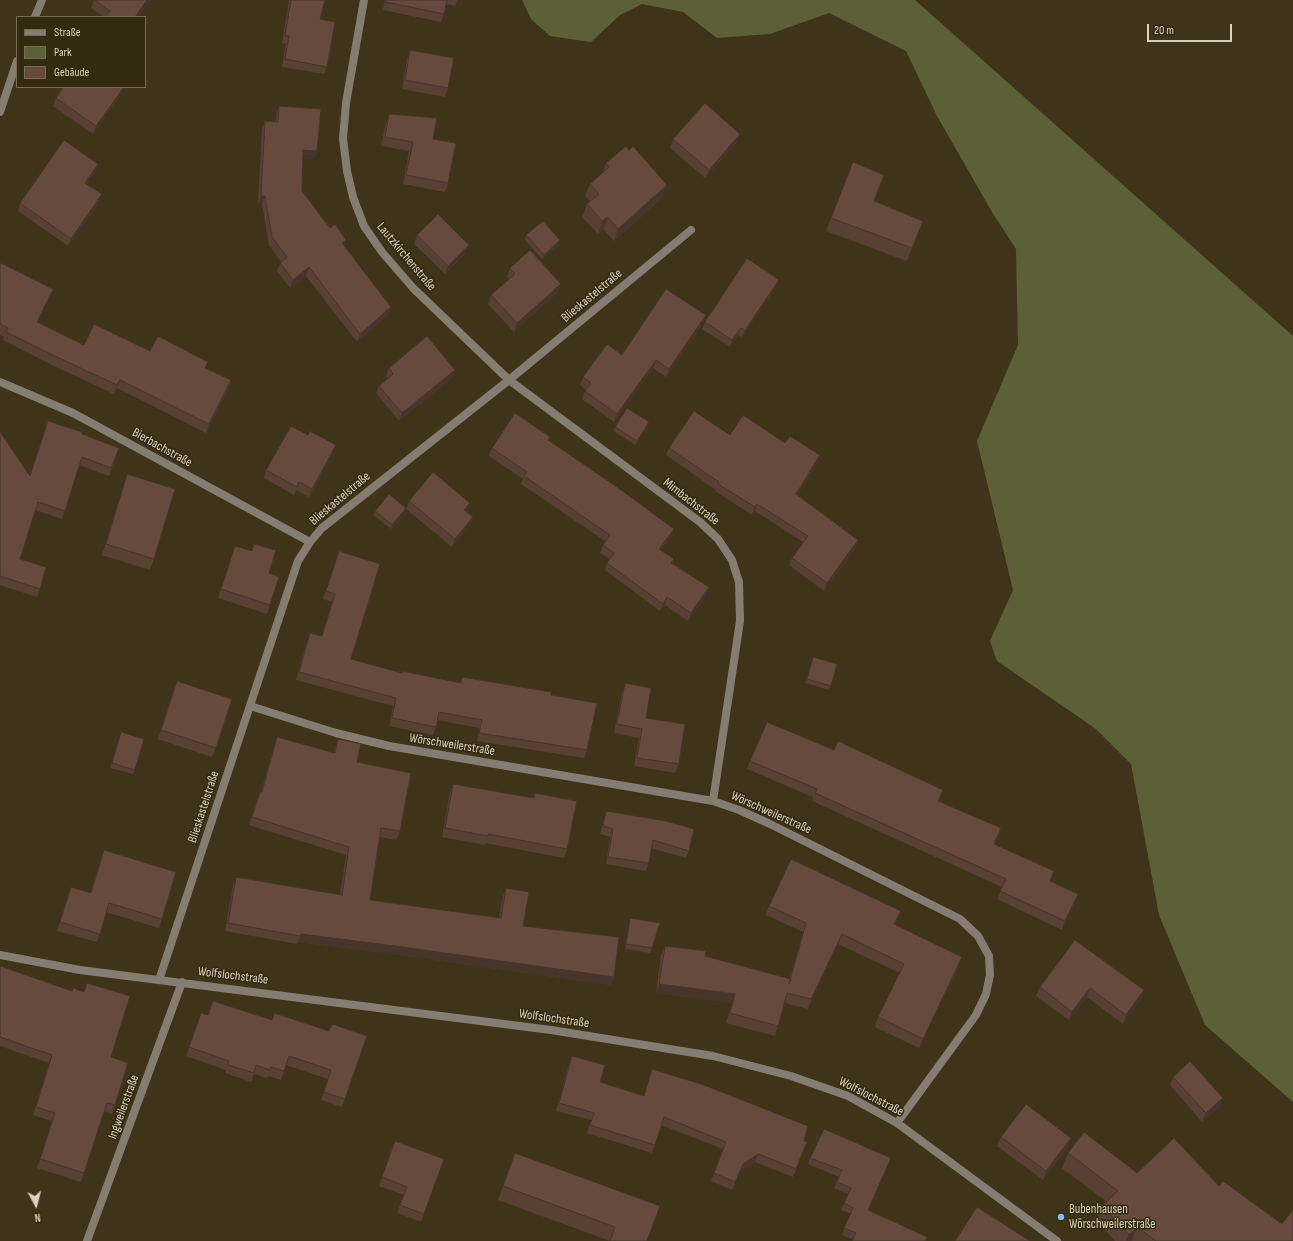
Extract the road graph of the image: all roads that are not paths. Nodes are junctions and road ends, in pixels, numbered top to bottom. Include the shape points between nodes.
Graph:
1 (42, 0) edge
2 (364, 0) edge
3 (35, 16) edge
4 (16, 64) edge
5 (0, 112) edge
6 (691, 230) dead end
7 (509, 380) junction
8 (0, 382) edge
9 (310, 542) junction
10 (250, 706) junction
11 (713, 801) junction
12 (0, 955) edge
13 (159, 980) junction
14 (182, 982) junction
15 (898, 1123) junction
16 (87, 1241) edge
17 (1057, 1241) edge

1 - 3 street
2 - 7 street, Lautzkirchenstraße via 346,103 343,139 353,197 364,226 412,288
4 - 5 street
6 - 7 street, Blieskastelstraße
7 - 9 street, Blieskastelstraße via 322,528
7 - 11 street, Mimbachstraße via 700,522 718,538 732,560 740,582 740,621
8 - 9 street, Bierbachstraße via 73,413
9 - 10 street, Blieskastelstraße via 298,561
10 - 11 street, Wörschweilerstraße via 336,733 389,746
10 - 13 street, Blieskastelstraße
11 - 15 street, Wörschweilerstraße via 768,823 960,919 978,936 989,956 990,975 986,994 976,1015
12 - 13 street, Wolfslochstraße via 80,970
13 - 14 street, Wolfslochstraße
14 - 15 street, Wolfslochstraße via 536,1028 713,1056 791,1076 848,1096
14 - 16 street, Ingweilerstraße
15 - 17 street, Wolfslochstraße

